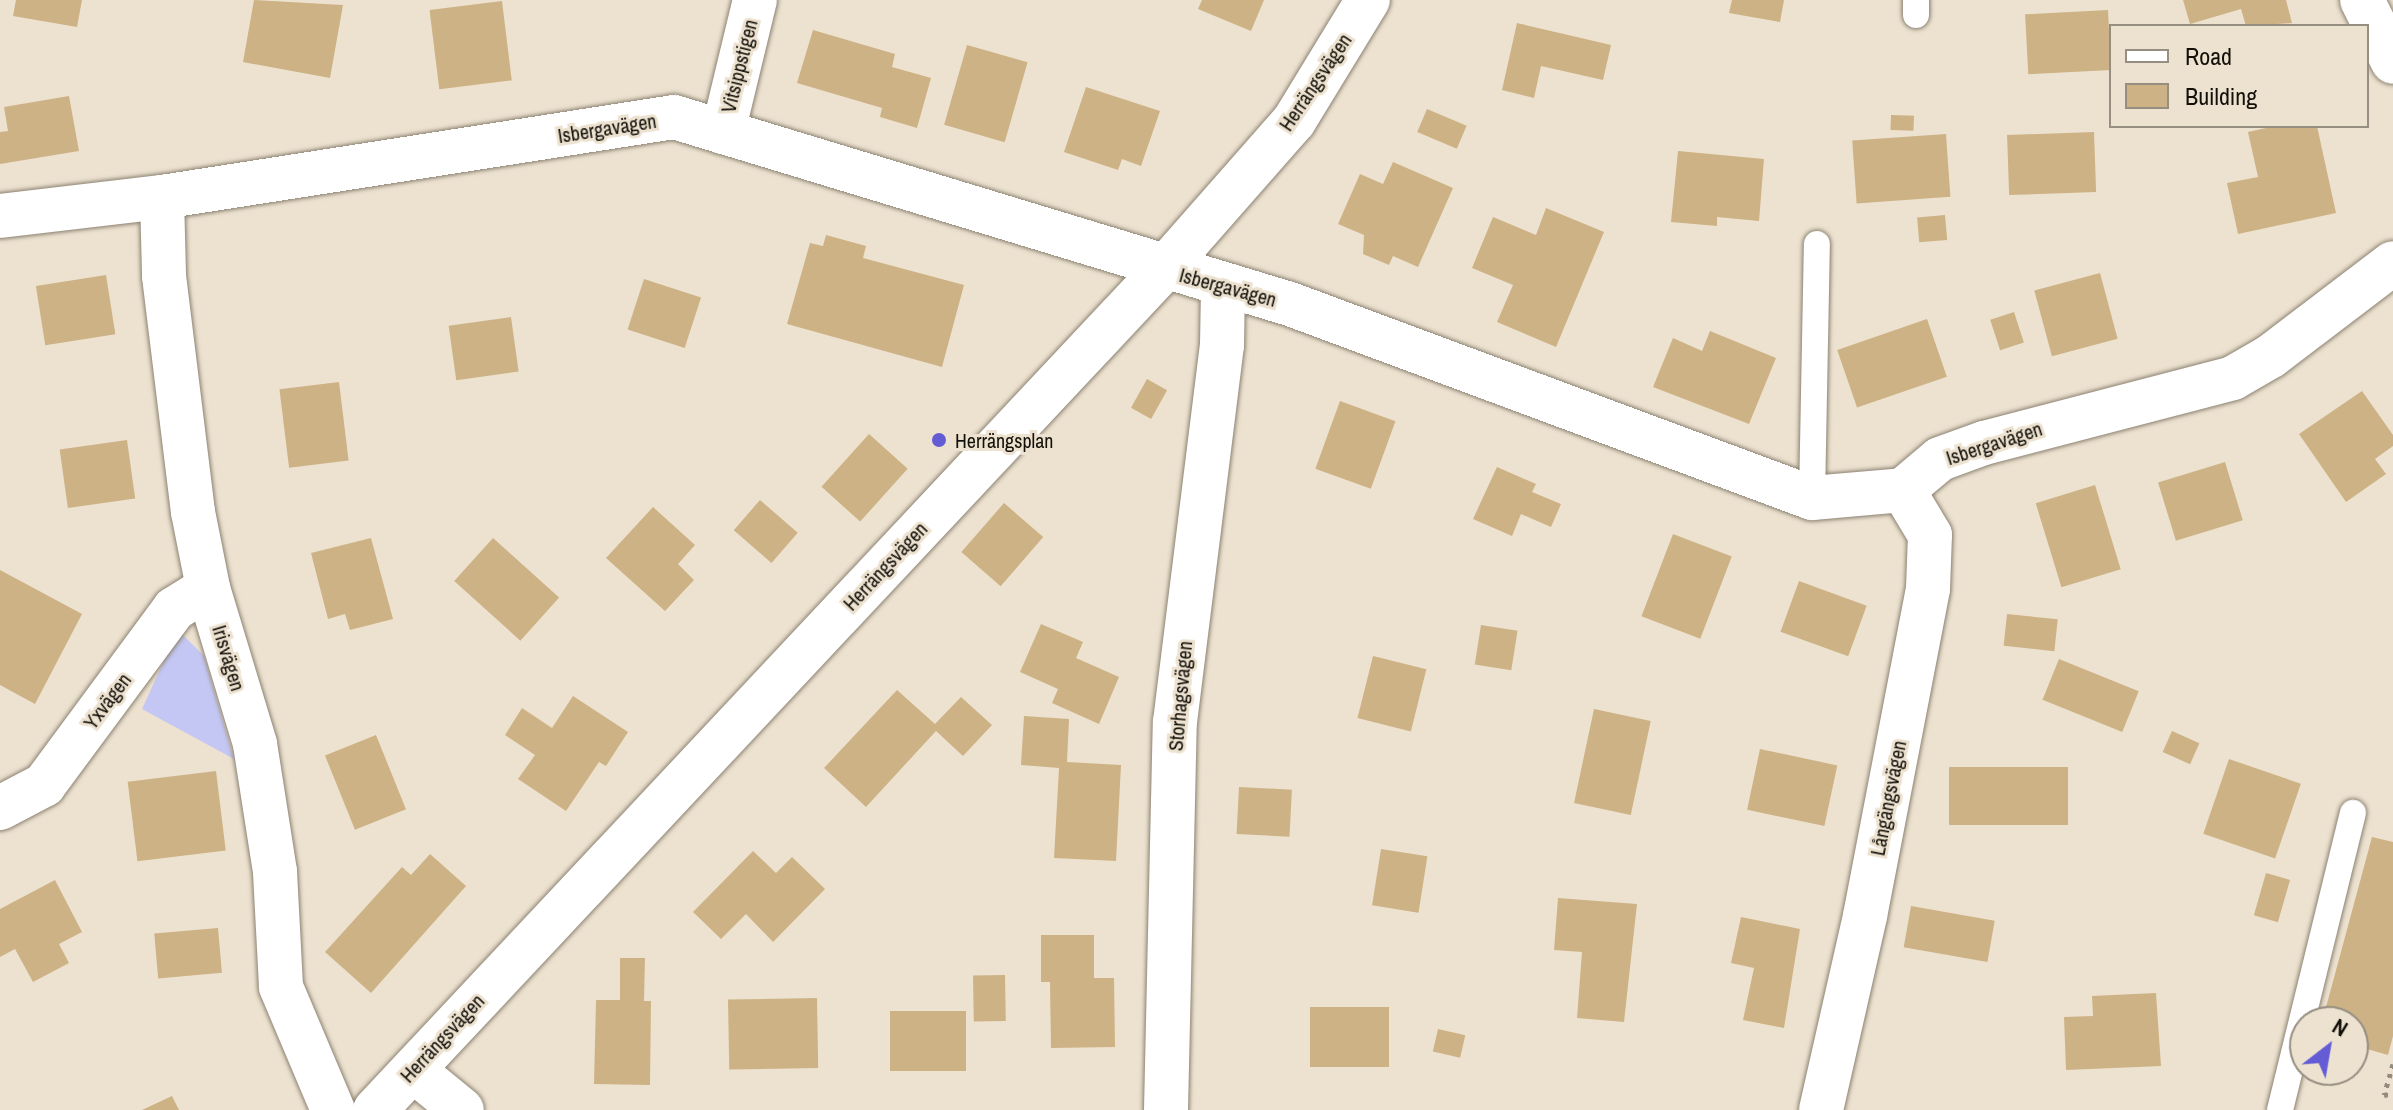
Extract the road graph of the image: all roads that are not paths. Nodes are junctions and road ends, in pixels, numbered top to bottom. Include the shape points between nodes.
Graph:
1 (755, 0) edge
2 (1368, 0) edge
3 (2362, 0) edge
4 (2393, 62) edge
5 (723, 132) junction
6 (162, 197) junction
7 (0, 216) edge
8 (1817, 244) dead end
9 (2393, 263) edge
10 (1163, 270) junction
11 (1223, 285) junction
12 (1903, 490) junction
13 (1812, 498) junction
14 (208, 588) junction
15 (0, 808) edge
16 (2353, 813) dead end
17 (413, 1070) junction
18 (333, 1110) edge
19 (375, 1110) edge
20 (462, 1110) edge
21 (1166, 1110) edge
22 (1821, 1110) edge
23 (2280, 1110) edge

1 - 5 street, Vitsippstigen
2 - 10 street, Herrängsvägen via 1294,121
3 - 4 street
5 - 6 street, Isbergavägen via 674,117
5 - 10 street, Isbergavägen via 1030,223
6 - 7 street, Isbergavägen
6 - 14 street, Irisvägen via 166,291 193,512
8 - 13 lane
9 - 12 street, Isbergavägen via 2271,356 2233,378 1984,443 1940,459
10 - 11 street, Isbergavägen
10 - 17 street, Herrängsvägen
11 - 13 street, Isbergavägen via 1290,304
11 - 21 street, Storhagsvägen via 1222,345 1175,722
12 - 13 street, Isbergavägen
12 - 22 street, Långängsvägen via 1930,535 1928,589 1865,916
14 - 15 street, Yxvägen via 174,609 44,785
14 - 18 street, Irisvägen via 255,744 275,872 281,987
16 - 23 lane
17 - 19 street, Herrängsvägen
17 - 20 street

